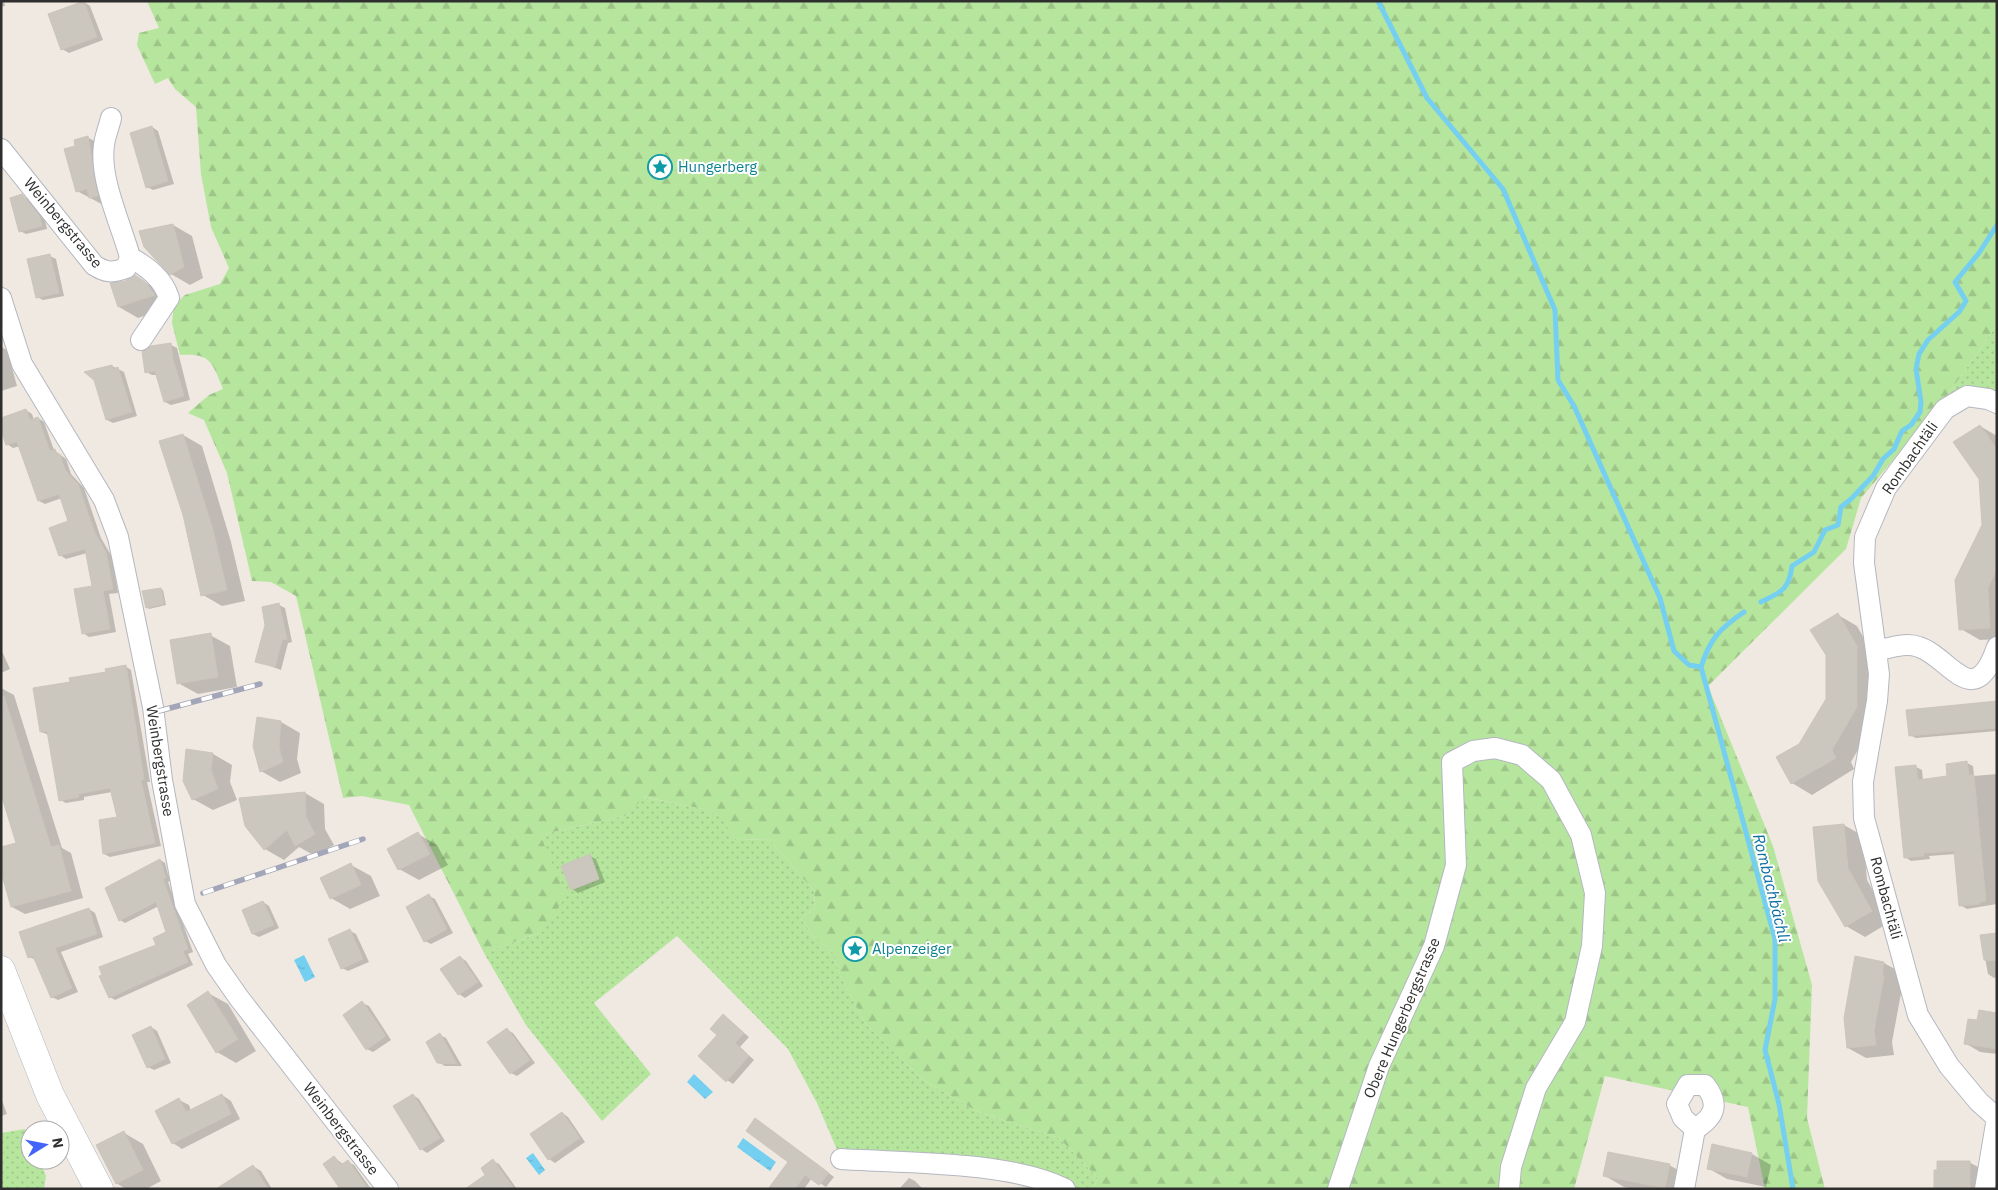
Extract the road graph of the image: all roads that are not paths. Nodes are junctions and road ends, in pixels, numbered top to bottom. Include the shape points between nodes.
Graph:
1 (111, 118) dead end
2 (1, 149) edge
3 (130, 257) junction
4 (1, 298) edge
5 (141, 340) dead end
6 (1997, 403) edge
7 (1997, 648) edge
8 (1876, 651) junction
9 (1, 970) edge
10 (1997, 1118) edge
11 (1695, 1129) dead end
12 (842, 1159) dead end
13 (99, 1189) edge
14 (388, 1189) edge
15 (1065, 1189) edge
16 (1338, 1189) edge
17 (1509, 1189) edge
18 (1684, 1189) edge
19 (1985, 1189) edge

1 - 3 street via 103,159 113,209
2 - 3 street, Weinbergstrasse via 94,265 104,271 115,272 126,268
3 - 5 street via 147,267 165,285 170,298
4 - 14 street, Weinbergstrasse via 22,364 104,500 118,537 153,707 162,780 185,904 216,964 239,998
6 - 8 street, Rombachtäli via 1966,396 1945,409 1886,488 1865,537 1864,562
7 - 8 street via 1985,673 1974,678 1962,677 1920,647 1906,644
8 - 10 street, Rombachtäli via 1879,674 1877,701 1863,796 1864,818 1883,892 1918,1015 1949,1066
9 - 13 main road via 50,1095
10 - 19 street
11 - 18 street
12 - 15 street via 979,1168 1024,1175
16 - 17 street, Obere Hungerbergstrasse via 1379,1066 1434,946 1456,865 1452,762 1473,751 1495,748 1522,755 1551,780 1580,835 1595,893 1592,946 1575,1022 1536,1088 1511,1168

